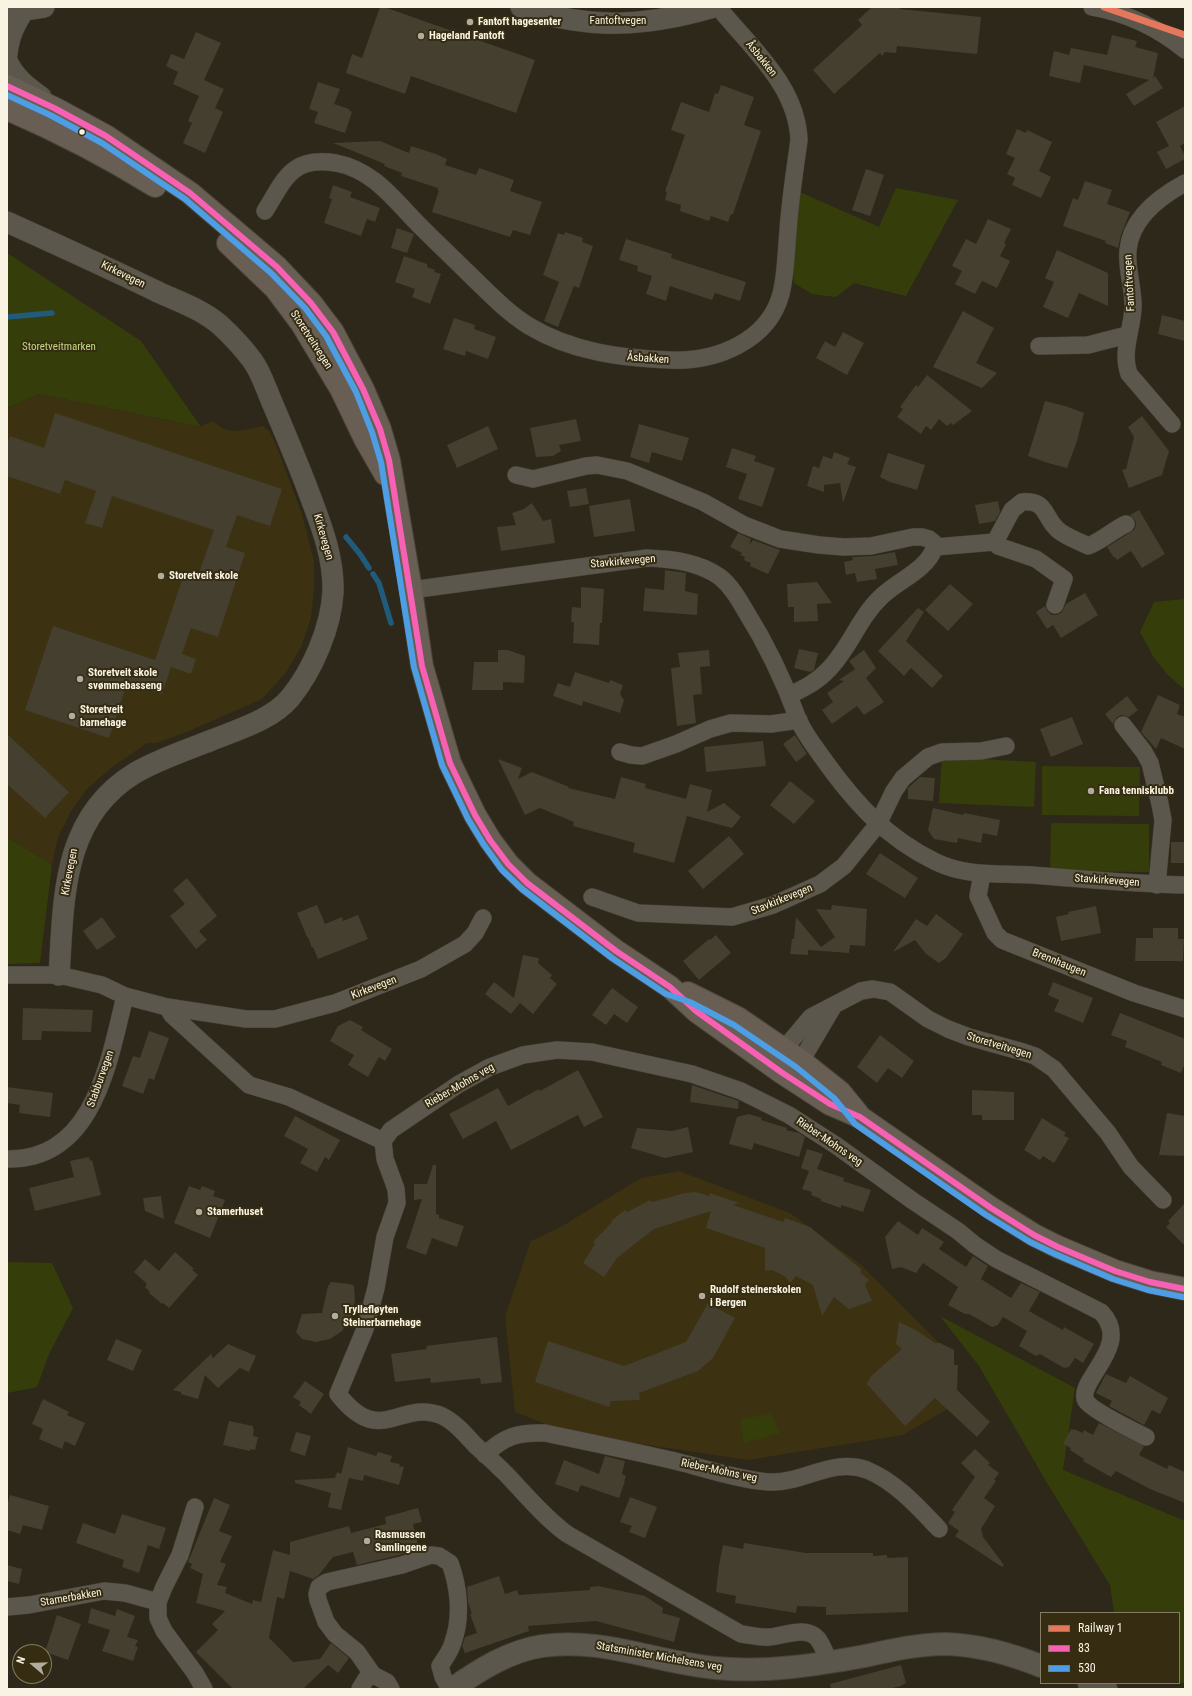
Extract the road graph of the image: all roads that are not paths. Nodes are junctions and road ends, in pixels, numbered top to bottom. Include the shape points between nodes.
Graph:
1 (521, 7) edge
2 (714, 7) edge
3 (718, 7) edge
4 (1092, 7) edge
5 (25, 10) edge
6 (7, 22) edge
7 (1185, 50) edge
8 (7, 54) edge
9 (7, 61) edge
10 (7, 86) edge
11 (54, 108) junction
12 (7, 109) edge
13 (1185, 183) edge
14 (265, 211) dead end
15 (7, 222) edge
16 (1127, 335) junction
17 (1039, 346) dead end
18 (1172, 424) dead end
19 (516, 475) dead end
20 (394, 491) junction
21 (1126, 524) dead end
22 (994, 542) junction
23 (935, 547) junction
24 (411, 590) junction
25 (1055, 605) dead end
26 (790, 695) junction
27 (799, 720) junction
28 (1123, 725) dead end
29 (1006, 746) dead end
30 (620, 752) dead end
31 (878, 824) junction
32 (982, 874) junction
33 (1157, 885) junction
34 (1185, 885) edge
35 (592, 897) dead end
36 (482, 918) dead end
37 (7, 975) edge
38 (59, 975) junction
39 (670, 987) junction
40 (125, 996) junction
41 (167, 1007) junction
42 (1185, 1009) edge
43 (792, 1055) junction
44 (781, 1072) junction
45 (860, 1117) junction
46 (383, 1141) junction
47 (7, 1159) edge
48 (1163, 1200) dead end
49 (1185, 1289) edge
50 (1146, 1438) dead end
51 (486, 1455) junction
52 (195, 1507) dead end
53 (939, 1529) dead end
54 (158, 1602) junction
55 (7, 1607) edge
56 (829, 1662) junction
57 (1040, 1666) edge
58 (373, 1675) junction
59 (1092, 1684) edge
60 (204, 1689) edge
61 (360, 1689) edge
62 (391, 1689) edge
63 (451, 1689) edge
64 (1106, 1689) edge

1 - 2 street, Fantoftvegen via 562,19 607,23 666,20
3 - 14 street, Åsbakken via 767,62 791,102 798,127 781,294 776,309 759,331 726,352 711,357 683,360 632,359 574,346 548,336 529,326 494,298 375,179 347,166 320,162 304,164 293,169
4 - 7 street via 1112,10 1131,17 1170,38
5 - 6 street
5 - 8 street via 12,29
9 - 11 street via 21,82
10 - 11 main road, Storetveitvegen
11 - 20 main road, Storetveitvegen via 106,136 190,193 256,248 297,288 333,332 363,389 380,429
12 - 20 main road, Storetveitvegen via 98,152 136,174 175,199 239,252 275,288 302,324 341,389
13 - 16 street, Fantoftvegen via 1154,203 1132,236 1128,250 1133,309
15 - 38 street, Kirkevegen via 198,311 221,326 259,370 320,522 332,568 331,612 324,635 289,700 252,723 144,768 123,782 95,810 77,840 71,860 63,916
16 - 17 street via 1088,345
16 - 18 street, Fantoftvegen via 1129,374
19 - 23 street via 533,479 597,465 627,471 703,502 744,525 780,539 844,547 871,546 922,537 929,539
20 - 24 main road, Storetveitvegen
21 - 22 street via 1088,546 1058,530 1044,508 1036,502 1022,502 1012,510
22 - 23 street
22 - 25 street via 998,546 1036,559 1064,579
23 - 26 street via 927,563 882,596 869,611 829,670 812,684
24 - 26 street, Stavkirkevegen via 647,558 682,561 710,571 730,587 753,622
24 - 39 main road, Storetveitvegen via 422,666 442,741 461,788 490,840 508,864 527,883 610,946
26 - 27 street, Stavkirkevegen
27 - 30 street via 771,724 731,723 642,756
27 - 31 street, Stavkirkevegen via 843,786
28 - 33 street via 1150,763 1160,804 1163,820
29 - 31 street, Stavkirkevegen via 981,751 942,752 928,757 903,778
31 - 32 street, Stavkirkevegen via 909,847 938,863
31 - 35 street, Stavkirkevegen via 844,866 826,880 773,906 742,915 732,917 638,913
32 - 33 street, Stavkirkevegen via 1022,874
32 - 42 street, Brennhaugen via 978,896 995,933 1002,940 1134,993
33 - 34 street, Stavkirkevegen
36 - 41 street, Kirkevegen via 466,944 455,951 386,984 308,1011 264,1020
37 - 38 street, Kirkevegen
38 - 40 street, Kirkevegen via 102,985
39 - 43 main road, Storetveitvegen via 693,995 738,1018
39 - 44 main road, Storetveitvegen via 696,1011
40 - 41 street, Kirkevegen
40 - 47 street, Stabburvegen via 105,1072 86,1117 69,1136 52,1149 34,1157
41 - 46 street via 172,1015 249,1086 290,1097
43 - 44 street
43 - 45 main road, Storetveitvegen via 840,1092
43 - 48 street, Storetveitvegen via 833,1007 861,991 882,990 897,996 948,1029 1034,1056 1045,1062 1108,1133 1131,1167
44 - 45 main road, Storetveitvegen via 830,1104
45 - 49 main road, Storetveitvegen via 1034,1235 1076,1256 1115,1271
46 - 50 street, Rieber-Mohns veg via 391,1130 459,1084 490,1067 518,1056 557,1050 592,1052 692,1074 726,1085 764,1102 813,1130 996,1259 1101,1312 1110,1327 1111,1340 1087,1387 1086,1401 1096,1410
46 - 51 street via 385,1158 396,1189 397,1203 385,1237 376,1288 365,1329 338,1394 348,1407 375,1421 428,1412 441,1416 452,1422
51 - 53 street, Rieber-Mohns veg via 503,1439 520,1433 534,1432 630,1450 769,1482 787,1481 824,1469 855,1467 867,1470 890,1483 910,1499
51 - 56 street via 550,1522 567,1534 741,1634 768,1638 796,1632 812,1635 818,1639
52 - 54 street via 180,1555
54 - 55 street, Stamerbakken via 125,1593 104,1591
54 - 60 street via 158,1618 164,1632
56 - 57 main road, Statsminister Michelsens veg via 889,1650 946,1644 998,1651
56 - 63 main road, Statsminister Michelsens veg via 769,1670 716,1668 593,1645 568,1643 520,1651 487,1666
58 - 61 street via 366,1679
58 - 62 street via 387,1682
58 - 63 street, Statsminister Michelsens veg via 357,1652 335,1634 326,1622 318,1600 319,1587 327,1582 402,1565 431,1555 439,1556 450,1563 458,1595 458,1621 454,1642 440,1666 443,1677
59 - 64 main road

